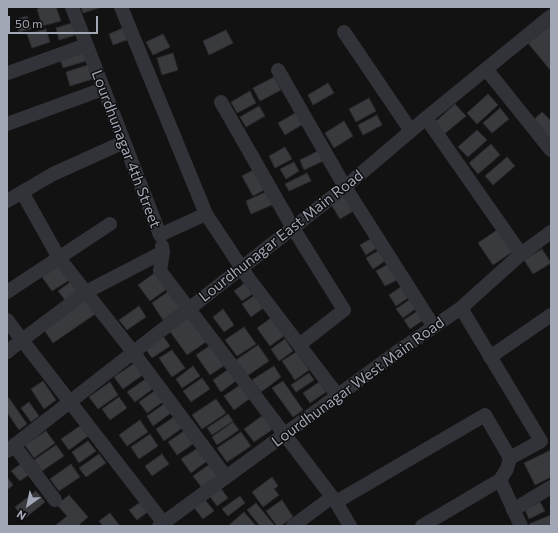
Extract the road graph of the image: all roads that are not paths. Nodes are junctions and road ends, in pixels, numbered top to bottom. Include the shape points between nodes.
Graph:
1 (72, 7) edge
2 (121, 7) edge
3 (551, 16) edge
4 (344, 32) dead end
5 (86, 45) junction
6 (486, 69) junction
7 (278, 70) dead end
8 (8, 73) edge
9 (103, 89) junction
10 (221, 102) dead end
11 (426, 118) junction
12 (7, 124) edge
13 (411, 131) junction
14 (124, 142) junction
15 (551, 150) edge
16 (345, 187) junction
17 (22, 192) junction
18 (7, 201) edge
19 (206, 214) junction
20 (110, 224) dead end
21 (293, 228) junction
22 (551, 232) edge
23 (160, 235) junction
24 (164, 252) junction
25 (521, 254) junction
26 (59, 258) junction
27 (242, 268) junction
28 (7, 292) edge
29 (86, 292) junction
30 (461, 308) junction
31 (189, 309) junction
32 (551, 315) edge
33 (7, 320) edge
34 (434, 327) junction
35 (22, 340) junction
36 (299, 345) junction
37 (7, 352) edge
38 (133, 352) junction
39 (490, 356) junction
40 (338, 396) junction
41 (70, 402) junction
42 (284, 435) junction
43 (11, 448) edge
44 (510, 458) junction
45 (226, 477) junction
46 (500, 480) junction
47 (551, 487) edge
48 (55, 500) dead end
49 (334, 500) junction
50 (513, 510) junction
51 (163, 525) edge
52 (293, 526) edge
53 (350, 526) edge
54 (422, 526) edge
55 (521, 526) edge

1 - 5 street, Lourdhunagar 4th Street
2 - 19 street
3 - 6 street, Lourdhunagar East Main Road
4 - 13 street
5 - 8 street
5 - 9 street, Lourdhunagar 4th Street
6 - 11 street, Lourdhunagar East Main Road
6 - 15 street
7 - 16 street
9 - 12 street
9 - 14 street, Lourdhunagar 4th Street
10 - 21 street
11 - 13 street, Lourdhunagar East Main Road
11 - 25 street
13 - 16 street, Lourdhunagar East Main Road
14 - 17 street via 53,174
14 - 23 street, Lourdhunagar 4th Street
16 - 21 street, Lourdhunagar East Main Road
16 - 34 street
17 - 18 street
17 - 26 street
19 - 23 street, Lourdhunagar 4th Street
19 - 27 street
20 - 26 street
21 - 27 street, Lourdhunagar East Main Road
21 - 36 street via 344,310
22 - 25 street, Lourdhunagar West Main Road
23 - 24 street
24 - 29 street
24 - 31 street via 160,271
25 - 30 street, Lourdhunagar West Main Road
26 - 28 street
26 - 29 street
27 - 31 street, Lourdhunagar East Main Road
27 - 36 street
29 - 35 street
29 - 38 street
30 - 34 street, Lourdhunagar West Main Road
30 - 39 street
31 - 38 street, Lourdhunagar East Main Road
31 - 42 street
32 - 39 street
33 - 35 street
34 - 40 street, Lourdhunagar West Main Road
35 - 37 street
35 - 41 street
36 - 40 street
38 - 41 street, Lourdhunagar East Main Road
38 - 45 street
39 - 44 street via 541,441
40 - 42 street, Lourdhunagar West Main Road
41 - 43 street, Lourdhunagar East Main Road
41 - 51 street
42 - 45 street, Lourdhunagar West Main Road
42 - 49 street
43 - 48 street
44 - 46 street
44 - 49 street via 485,415
45 - 51 street, Lourdhunagar West Main Road
46 - 50 street
46 - 54 street
47 - 50 street
49 - 52 street
49 - 53 street
50 - 55 street

